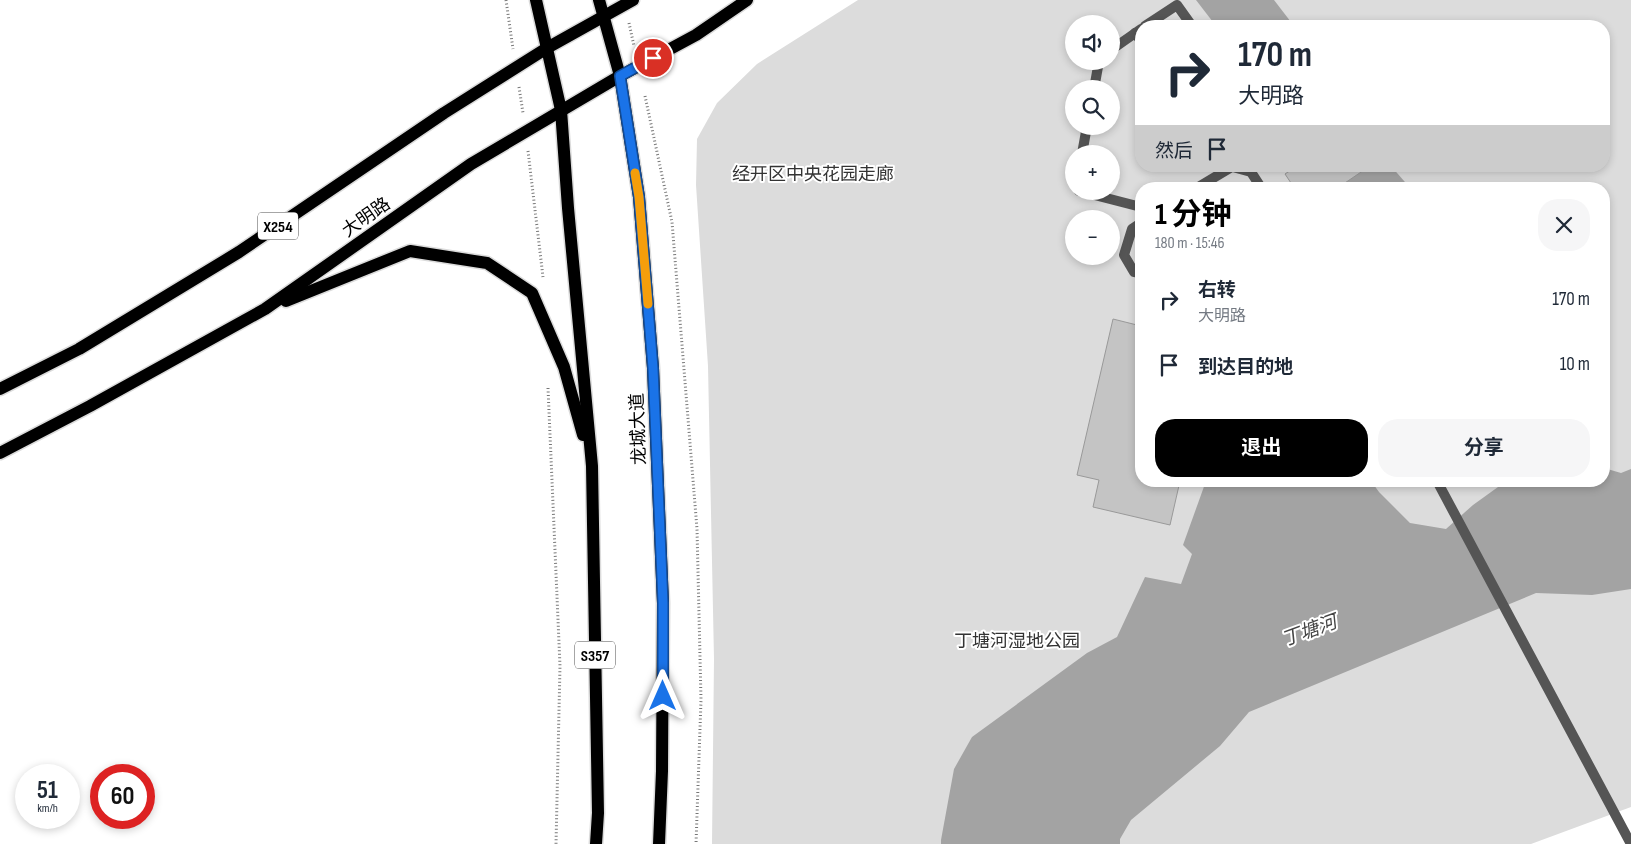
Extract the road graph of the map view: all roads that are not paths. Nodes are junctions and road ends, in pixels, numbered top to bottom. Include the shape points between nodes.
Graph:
1 (536, 0) edge
2 (598, 0) edge
3 (746, 0) edge
4 (629, 2) edge
5 (603, 17) junction
6 (1154, 20) edge
7 (1188, 20) edge
8 (1135, 36) edge
9 (1120, 45) edge
10 (547, 48) junction
11 (620, 76) junction
12 (561, 110) junction
13 (1221, 172) edge
14 (1206, 182) edge
15 (1114, 200) edge
16 (1135, 205) edge
17 (1135, 226) edge
18 (1135, 272) edge
19 (265, 309) junction
20 (0, 389) edge
21 (0, 453) edge
22 (592, 466) junction
23 (1440, 487) edge
24 (596, 844) edge
25 (659, 844) edge
26 (1631, 844) edge

1 - 10 main road, S357
2 - 5 main road, 龙城大道
3 - 11 main road, 大明路 via 696,35
4 - 5 main road, X254
5 - 10 main road, X254
5 - 11 main road, 龙城大道
6 - 7 lane via 1177,5
8 - 9 lane
10 - 12 main road, S357
10 - 20 main road, X254 via 444,113 239,252 79,349
11 - 12 main road, 大明路
11 - 25 main road, 龙城大道 via 639,197 654,378 663,603
12 - 19 main road, 大明路 via 470,164
12 - 22 main road, S357
13 - 14 lane
15 - 16 lane
17 - 18 lane via 1124,255
19 - 21 main road, 大明路
19 - 22 main road via 410,251 487,263 532,293 564,367
22 - 24 main road, S357
23 - 26 lane

